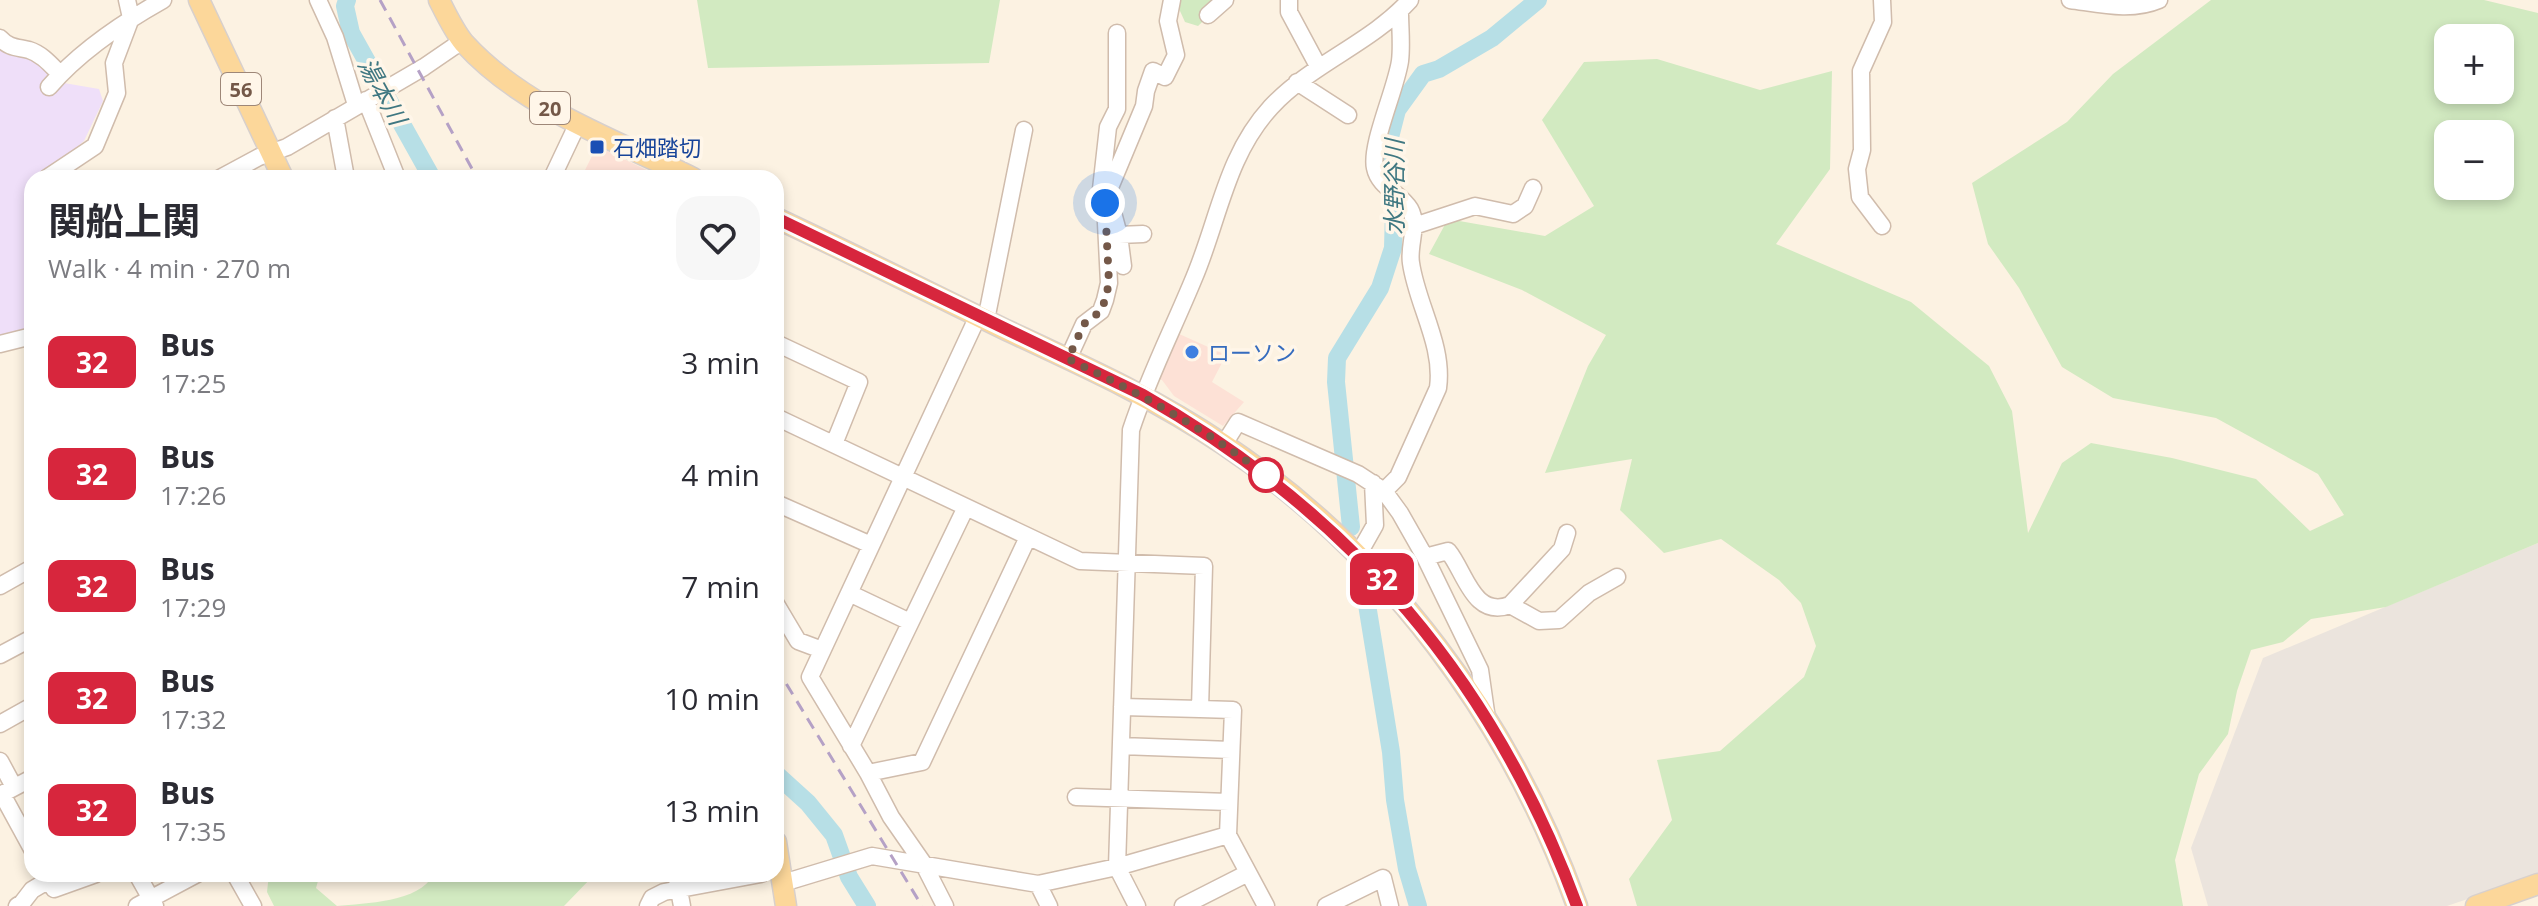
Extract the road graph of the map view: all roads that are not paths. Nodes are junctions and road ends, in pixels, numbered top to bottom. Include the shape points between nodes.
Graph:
1 (127, 0) edge
2 (163, 0) edge
3 (199, 0) edge
4 (318, 0) edge
5 (439, 0) edge
6 (1172, 0) edge
7 (1225, 0) edge
8 (1289, 0) edge
9 (1882, 0) edge
10 (2070, 0) edge
11 (2159, 0) edge
12 (1405, 6) edge
13 (1208, 15) dead end
14 (131, 18) junction
15 (1117, 33) dead end
16 (0, 38) edge
17 (462, 41) junction
18 (1318, 66) junction
19 (1297, 82) junction
20 (364, 101) junction
21 (1348, 115) dead end
22 (335, 118) junction
23 (578, 123) junction
24 (1024, 130) dead end
25 (272, 154) junction
26 (59, 170) edge
27 (235, 170) edge
28 (279, 170) edge
29 (345, 170) edge
30 (394, 170) edge
31 (556, 170) edge
32 (676, 170) edge
33 (1533, 188) dead end
34 (1105, 203) junction
35 (784, 222) edge
36 (1414, 226) junction
37 (1882, 226) dead end
38 (1143, 234) dead end
39 (1119, 235) junction
40 (1123, 266) dead end
41 (982, 318) junction
42 (24, 340) edge
43 (0, 344) edge
44 (784, 347) edge
45 (1068, 359) junction
46 (1143, 395) junction
47 (784, 421) edge
48 (834, 444) junction
49 (1224, 444) junction
50 (903, 477) junction
51 (1378, 487) junction
52 (784, 507) edge
53 (966, 507) junction
54 (1567, 533) dead end
55 (1028, 537) junction
56 (871, 545) junction
57 (1358, 555) junction
58 (1425, 557) junction
59 (1127, 563) junction
60 (24, 572) edge
61 (1617, 577) dead end
62 (0, 586) edge
63 (849, 593) junction
64 (1510, 605) junction
65 (784, 617) edge
66 (910, 622) junction
67 (24, 642) edge
68 (822, 650) junction
69 (0, 655) edge
70 (1122, 707) junction
71 (1200, 709) junction
72 (24, 710) edge
73 (1487, 719) junction
74 (0, 724) edge
75 (851, 746) junction
76 (1121, 746) junction
77 (1231, 750) junction
78 (0, 761) edge
79 (868, 773) junction
80 (24, 782) edge
81 (5, 792) edge
82 (1076, 797) dead end
83 (1119, 798) junction
84 (1229, 802) junction
85 (24, 832) edge
86 (1228, 835) junction
87 (923, 863) junction
88 (1117, 867) junction
89 (784, 873) edge
90 (1248, 873) junction
91 (43, 882) edge
92 (52, 882) edge
93 (74, 882) edge
94 (140, 882) edge
95 (184, 882) edge
96 (240, 882) edge
97 (727, 882) edge
98 (778, 882) edge
99 (1038, 884) junction
100 (2538, 884) edge
101 (679, 890) edge
102 (148, 904) edge
103 (17, 906) edge
104 (253, 906) edge
105 (648, 906) edge
106 (786, 906) edge
107 (945, 906) edge
108 (1049, 906) edge
109 (1137, 906) edge
110 (1183, 906) edge
111 (1266, 906) edge
112 (1326, 906) edge
113 (1390, 906) edge
114 (1577, 906) edge
115 (2476, 906) edge

1 - 14 street
2 - 14 street
3 - 25 main road, 56
4 - 20 street
5 - 17 main road, 20
6 - 34 street via 1168,21 1176,55 1165,77 1153,71
7 - 13 street
8 - 18 street via 1289,12
9 - 37 street via 1883,22 1861,71 1862,150 1857,169 1860,197
10 - 11 street via 2116,7
12 - 18 street via 1376,31
12 - 36 street via 1400,60 1374,157 1377,174 1412,211
14 - 16 street via 55,81 45,59
14 - 26 street via 114,63 117,93 95,146
15 - 34 street via 1117,109 1108,127 1100,198
17 - 20 street
17 - 23 main road, 20 via 513,85
18 - 19 street
19 - 21 street
19 - 46 street via 1260,119 1234,161 1196,275
20 - 22 street
20 - 30 street
22 - 25 street
22 - 29 street
23 - 31 street
23 - 32 main road, 20
24 - 41 street
25 - 27 street
25 - 28 main road, 56
33 - 36 street via 1525,206 1513,214 1475,206
34 - 39 street
34 - 45 street via 1105,300 1101,311 1084,324
35 - 41 main road
36 - 51 street via 1411,263 1436,352 1438,388 1398,477
38 - 39 street
39 - 40 street
41 - 45 main road
41 - 50 street
42 - 43 street
44 - 48 street via 859,382
45 - 46 main road
46 - 49 main road
46 - 59 street via 1131,430
47 - 48 street
48 - 50 street
49 - 51 street via 1238,422
49 - 57 main road
50 - 53 street
50 - 56 street
51 - 57 street via 1375,525
51 - 58 street
52 - 56 street
53 - 55 street
53 - 66 street
54 - 64 street via 1562,549
55 - 59 street via 1080,561
55 - 79 street via 922,762
56 - 63 street
57 - 73 main road via 1425,631
58 - 64 street via 1448,551 1476,598 1495,607
58 - 73 street via 1480,670
59 - 70 street
59 - 71 street via 1204,566
60 - 62 street
61 - 64 street via 1559,620 1539,621
63 - 66 street
63 - 68 street
65 - 68 street via 798,641
66 - 75 street
67 - 69 street
68 - 75 street via 810,677
70 - 71 street
70 - 76 street
71 - 77 street via 1233,710
72 - 74 street
73 - 114 main road via 1521,776
75 - 79 street
76 - 77 street
76 - 83 street
77 - 84 street
78 - 81 street
79 - 87 street
80 - 81 street
81 - 85 street
82 - 83 street
83 - 84 street
83 - 88 street
84 - 86 street
86 - 88 street
86 - 90 street
87 - 89 street via 863,857 823,870
87 - 99 street
87 - 107 street
88 - 99 street
88 - 109 street
90 - 110 street
90 - 111 street
91 - 103 street
92 - 93 street via 54,889
94 - 102 street
95 - 102 street
96 - 104 street
97 - 101 street
98 - 106 main road
99 - 108 street
100 - 115 main road
101 - 105 street via 657,894
112 - 113 street via 1383,878

